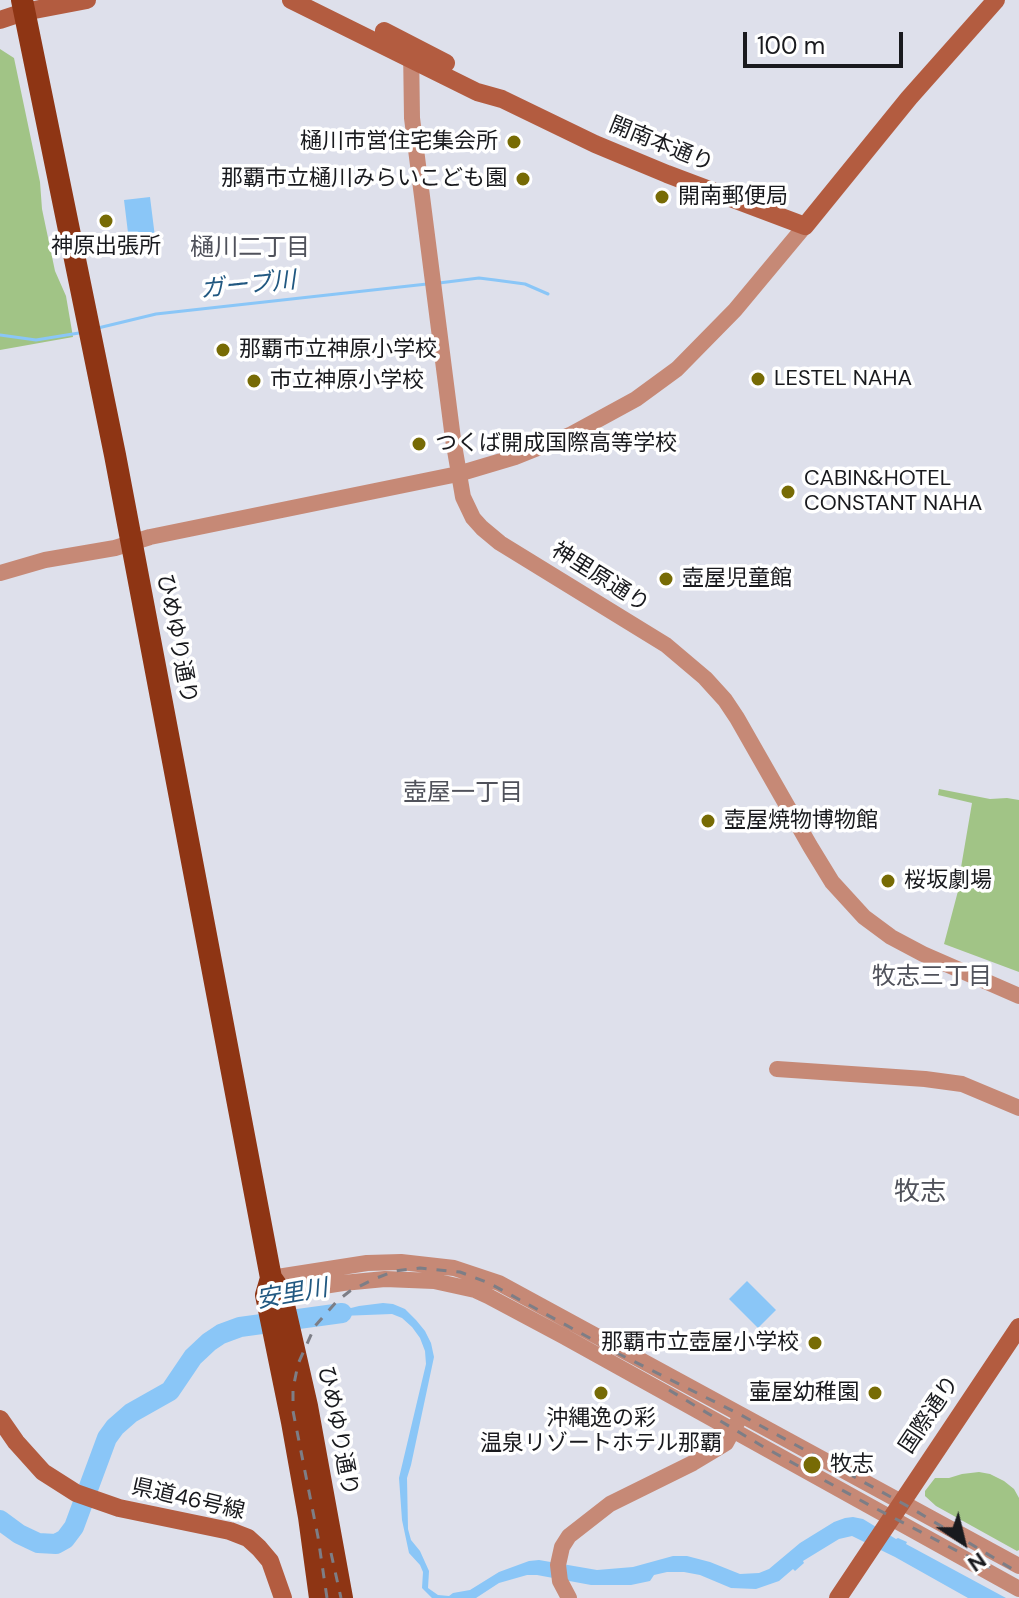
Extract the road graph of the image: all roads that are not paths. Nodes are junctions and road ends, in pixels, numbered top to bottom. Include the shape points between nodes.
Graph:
1 (87, 0) edge
2 (291, 0) edge
3 (320, 0) edge
4 (996, 0) edge
5 (23, 6) edge
6 (0, 10) edge
7 (0, 20) edge
8 (410, 52) junction
9 (805, 226) junction
10 (458, 474) junction
11 (132, 543) junction
12 (0, 573) edge
13 (1019, 996) edge
14 (777, 1069) dead end
15 (1019, 1108) edge
16 (275, 1298) junction
17 (1019, 1327) edge
18 (283, 1336) junction
19 (0, 1419) edge
20 (737, 1422) junction
21 (901, 1501) junction
22 (885, 1526) junction
23 (1019, 1566) edge
24 (1019, 1589) edge
25 (566, 1593) edge
26 (283, 1598) edge
27 (320, 1598) edge
28 (342, 1598) edge
29 (838, 1598) edge

1 - 5 main road
2 - 8 main road, 開南本通り
3 - 8 main road, 開南本通り
4 - 9 main road
5 - 6 main road
5 - 7 main road
5 - 11 highway, ひめゆり通り
8 - 9 main road, 開南本通り via 477,92 595,144
8 - 10 street, 神里原通り via 412,118
9 - 10 street via 735,310 652,388 570,435
10 - 11 street
10 - 13 street, 神里原通り via 467,508 490,535 666,645 717,689 832,882 864,917 923,954
11 - 12 street
11 - 16 highway, ひめゆり通り
14 - 15 street via 962,1084
16 - 18 highway, ひめゆり通り
16 - 20 street via 345,1266 401,1262 472,1273 516,1291
17 - 21 main road, 国際通り
18 - 27 highway, ひめゆり通り
18 - 28 highway, ひめゆり通り via 307,1406
19 - 26 main road, 県道46号線 via 43,1472 76,1493 248,1538 270,1561
20 - 21 street
20 - 22 street
20 - 25 street via 726,1443 596,1513 569,1536 559,1559
21 - 22 main road, 国際通り
21 - 23 street
22 - 24 street
22 - 29 main road, 国際通り

